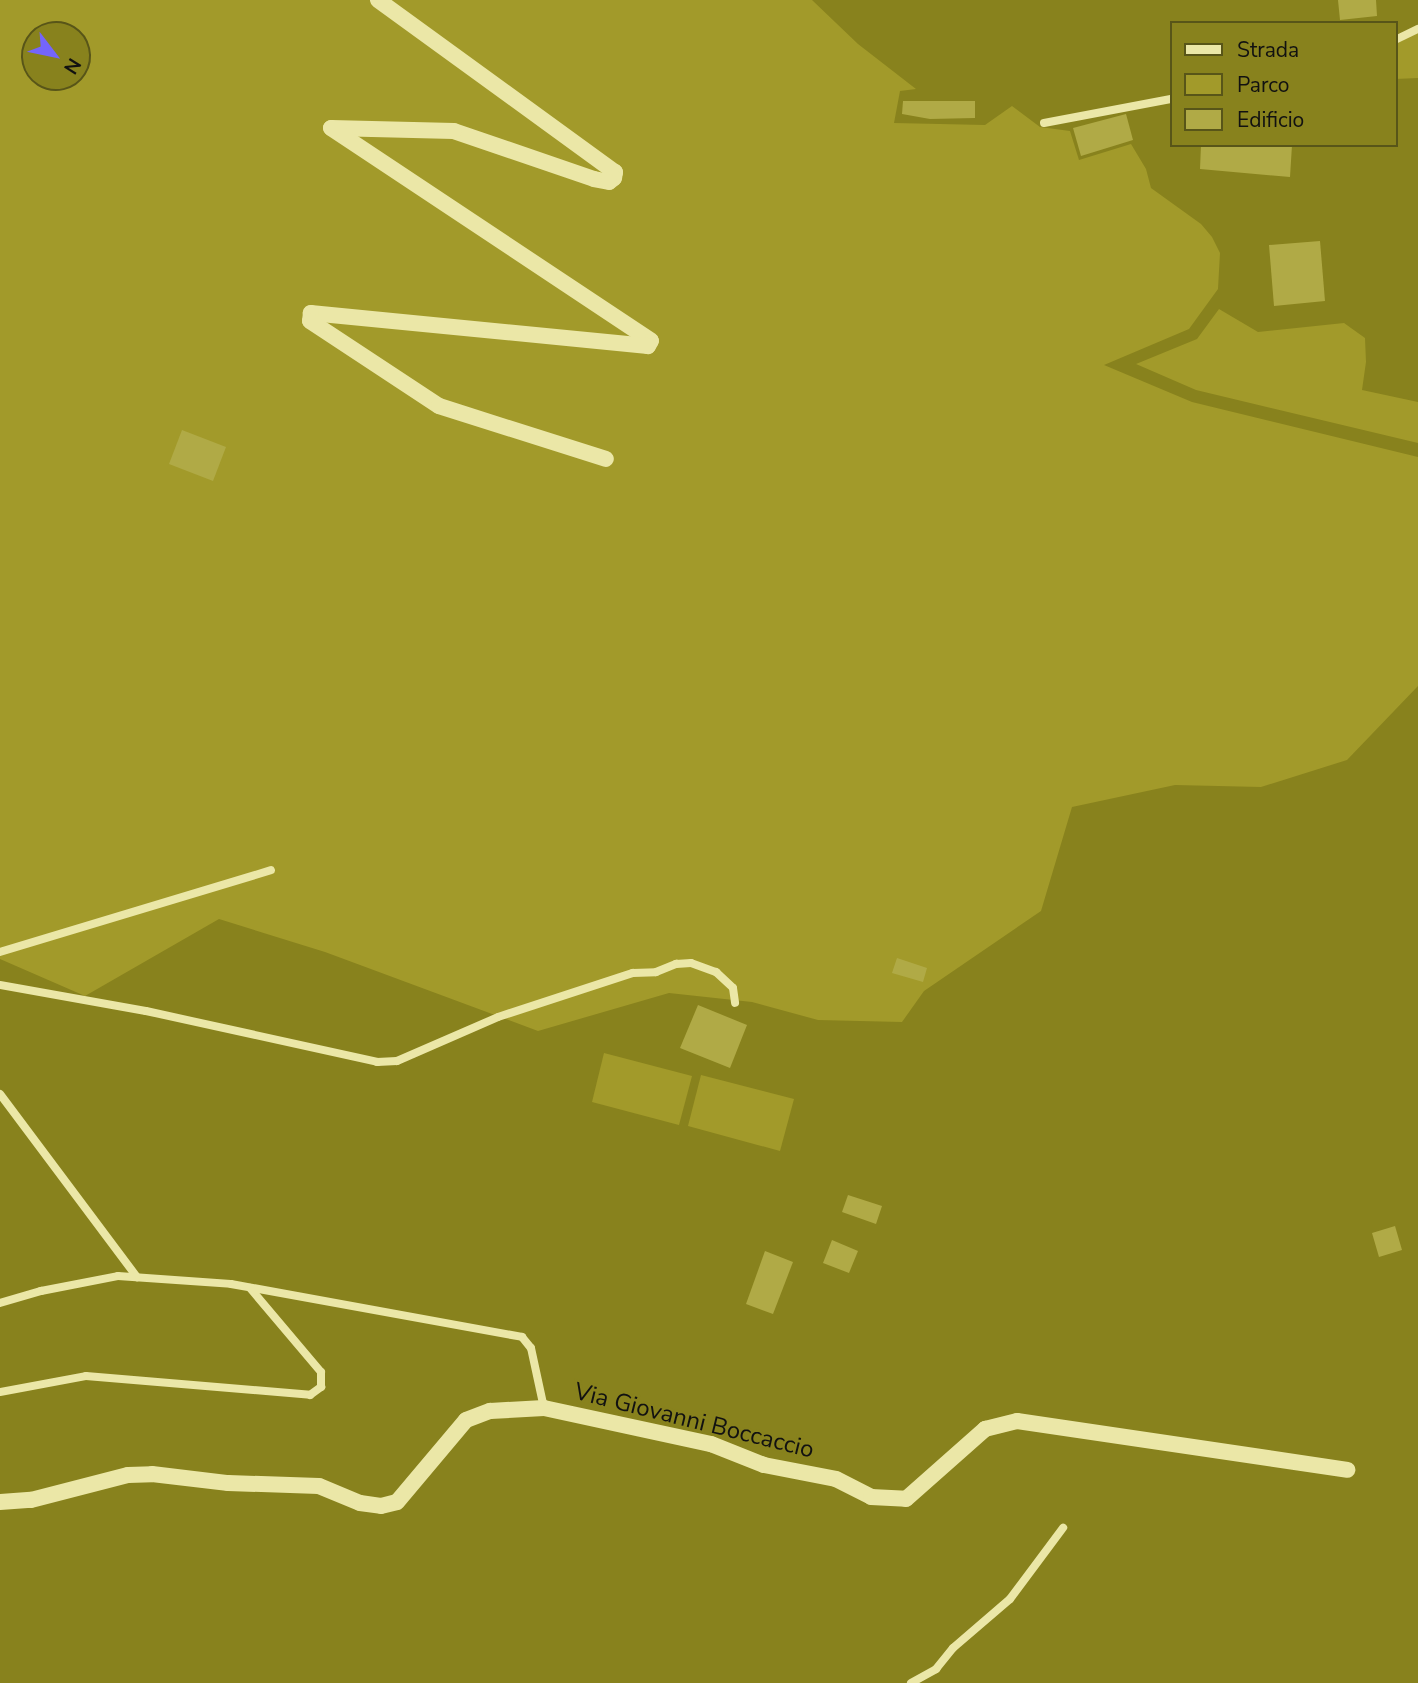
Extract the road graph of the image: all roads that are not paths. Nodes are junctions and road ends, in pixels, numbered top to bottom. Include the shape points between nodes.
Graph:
1 (378, 0) edge
2 (1418, 29) edge
3 (1397, 39) edge
4 (1170, 99) edge
5 (1044, 123) dead end
6 (606, 459) dead end
7 (271, 870) dead end
8 (0, 952) edge
9 (0, 985) edge
10 (735, 1003) dead end
11 (0, 1094) edge
12 (137, 1277) junction
13 (250, 1287) junction
14 (0, 1303) edge
15 (0, 1392) edge
16 (544, 1408) junction
17 (1347, 1470) dead end
18 (0, 1502) edge
19 (1063, 1528) dead end
20 (911, 1683) edge

1 - 6 street via 615,172 614,178 609,182 594,179 454,131 331,128 651,341 648,346 312,313 310,321 439,406
2 - 3 lane
4 - 5 lane
7 - 8 lane
9 - 10 lane via 146,1011 377,1062 397,1061 498,1017 633,973 656,972 676,964 691,963 716,972 733,988
11 - 12 lane
12 - 13 lane
12 - 14 lane via 118,1276
13 - 15 lane via 321,1372 321,1387 310,1395 86,1376
13 - 16 lane via 522,1337 531,1348
16 - 17 street, Via Giovanni Boccaccio via 711,1444 764,1465 836,1479 871,1497 906,1499 985,1429 1017,1421
16 - 18 street, Via Giovanni Boccaccio via 490,1411 466,1420 397,1502 381,1506 360,1503 319,1486 228,1483 152,1474 128,1475 31,1500
19 - 20 lane via 1019,1590 936,1669

